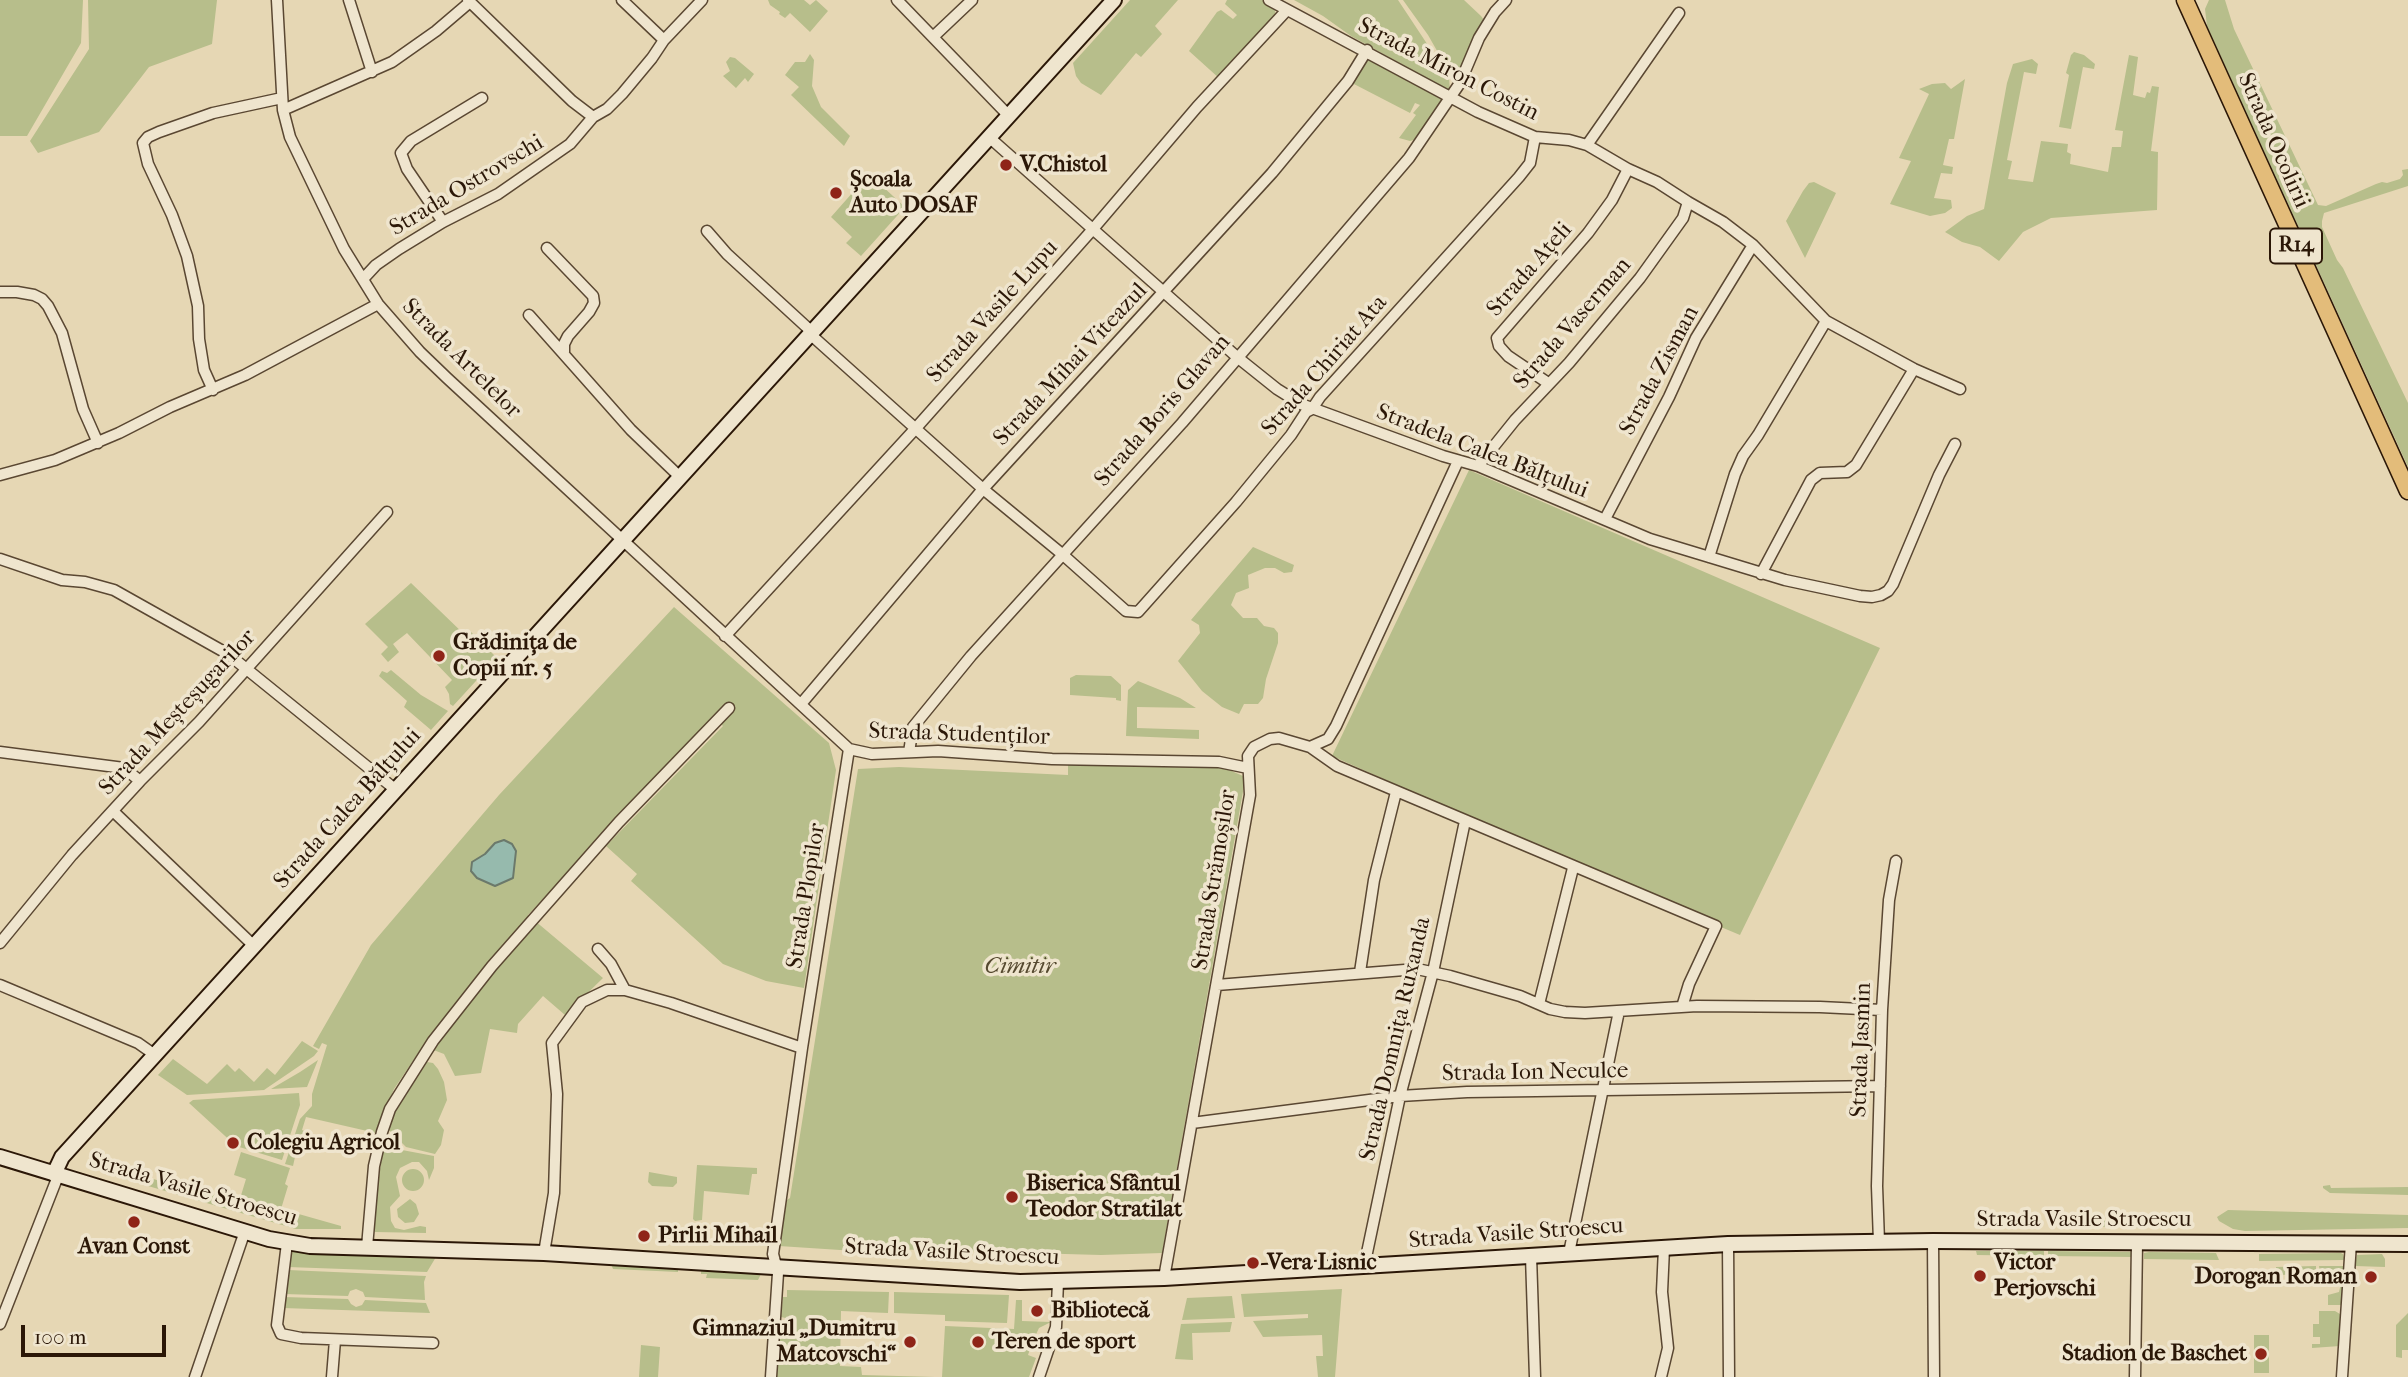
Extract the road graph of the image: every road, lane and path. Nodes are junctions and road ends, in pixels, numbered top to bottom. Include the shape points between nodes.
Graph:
1 (276, 0) edge
2 (349, 0) edge
3 (622, 0) edge
4 (702, 0) edge
5 (897, 0) edge
6 (972, 0) edge
7 (1114, 0) edge
8 (1269, 0) edge
9 (1506, 0) edge
10 (2185, 0) edge
11 (469, 1) edge
12 (1287, 10) junction
13 (1679, 13) dead end
14 (933, 37) junction
15 (664, 40) junction
16 (1367, 50) junction
17 (372, 72) junction
18 (1452, 96) junction
19 (282, 98) junction
20 (482, 98) dead end
21 (283, 110) junction
22 (1009, 116) junction
23 (593, 117) junction
24 (1535, 137) junction
25 (990, 138) junction
26 (1587, 145) junction
27 (1628, 169) junction
28 (1688, 202) junction
29 (443, 222) junction
30 (1093, 229) junction
31 (707, 231) dead end
32 (1753, 245) junction
33 (547, 248) dead end
34 (363, 278) junction
35 (0, 292) edge
36 (1164, 293) junction
37 (378, 304) junction
38 (529, 314) dead end
39 (1826, 321) junction
40 (811, 333) junction
41 (564, 352) junction
42 (1237, 357) junction
43 (1914, 369) junction
44 (1548, 383) junction
45 (1960, 389) dead end
46 (213, 390) junction
47 (1312, 409) junction
48 (916, 428) junction
49 (98, 443) junction
50 (1955, 444) dead end
51 (1458, 461) junction
52 (1478, 466) junction
53 (0, 475) edge
54 (680, 477) junction
55 (983, 489) junction
56 (2408, 491) edge
57 (387, 512) dead end
58 (1605, 519) junction
59 (622, 541) junction
60 (1062, 554) junction
61 (1709, 557) junction
62 (0, 559) edge
63 (1761, 574) junction
64 (725, 636) junction
65 (248, 669) junction
66 (801, 704) junction
67 (729, 708) dead end
68 (1310, 747) junction
69 (849, 749) junction
70 (0, 752) edge
71 (909, 752) junction
72 (1248, 768) junction
73 (140, 781) junction
74 (396, 790) junction
75 (1396, 792) junction
76 (114, 811) junction
77 (1465, 821) junction
78 (1896, 861) dead end
79 (1573, 868) junction
80 (0, 943) edge
81 (253, 946) junction
82 (598, 949) dead end
83 (1360, 972) junction
84 (1433, 972) junction
85 (0, 985) edge
86 (1217, 985) junction
87 (625, 990) junction
88 (1539, 1004) junction
89 (1682, 1007) junction
90 (1882, 1010) junction
91 (1619, 1011) junction
92 (802, 1048) junction
93 (155, 1055) junction
94 (1880, 1086) junction
95 (1604, 1091) junction
96 (1400, 1096) junction
97 (1192, 1123) junction
98 (0, 1157) edge
99 (56, 1175) junction
100 (245, 1231) junction
101 (1933, 1241) junction
102 (1879, 1242) junction
103 (287, 1243) junction
104 (2137, 1243) junction
105 (2351, 1243) junction
106 (1728, 1244) junction
107 (2408, 1244) edge
108 (367, 1247) junction
109 (1664, 1248) junction
110 (544, 1253) junction
111 (1569, 1254) junction
112 (1531, 1256) junction
113 (776, 1265) junction
114 (1364, 1267) junction
115 (1164, 1278) junction
116 (1058, 1282) junction
117 (0, 1324) edge
118 (335, 1340) junction
119 (433, 1343) dead end
120 (195, 1377) edge
121 (332, 1377) edge
122 (771, 1377) edge
123 (1039, 1377) edge
124 (1535, 1377) edge
125 (1661, 1377) edge
126 (1729, 1377) edge
127 (1934, 1377) edge
128 (2135, 1377) edge
129 (2342, 1377) edge

1 - 19 street, Strada Artelelor
2 - 17 street
3 - 15 street
4 - 15 street, Strada Ostrovschi
5 - 14 street
6 - 14 street
7 - 22 main road, Strada Calea Bălțului
8 - 12 street, Strada Miron Costin
9 - 18 street, Strada Boris Glavan via 1479,38
10 - 56 main road, Strada Ocolirii / R14
11 - 17 street via 410,50
11 - 23 street
12 - 16 street, Strada Miron Costin
12 - 30 street, Strada Vasile Lupu
13 - 26 street
14 - 22 street
15 - 23 street, Strada Ostrovschi via 622,94
16 - 18 street, Strada Miron Costin
16 - 36 street, Strada Mihai Viteazul via 1348,81 1272,173
17 - 21 street
18 - 24 street, Strada Miron Costin
18 - 42 street, Strada Boris Glavan via 1409,158
19 - 21 street, Strada Artelelor
19 - 46 street via 213,113 148,137 143,143 187,256 198,306 204,370
20 - 29 street via 411,141 401,153
21 - 34 street, Strada Artelelor via 290,137 344,249
22 - 25 main road, Strada Calea Bălțului
23 - 29 street, Strada Ostrovschi via 548,161
24 - 26 street, Strada Miron Costin
24 - 47 street, Strada Chiriat Ata via 1525,170
25 - 30 street, Stradela Calea Bălțului
25 - 40 main road, Strada Calea Bălțului
26 - 27 street, Strada Miron Costin
27 - 28 street, Strada Miron Costin
27 - 44 street, Strada Ațeli via 1588,233 1497,338 1508,356
28 - 32 street, Strada Miron Costin
28 - 44 street, Strada Vaserman via 1683,218 1640,278
29 - 34 street, Strada Ostrovschi
30 - 36 street, Stradela Calea Bălțului
30 - 48 street, Strada Vasile Lupu
31 - 40 street
32 - 39 street, Strada Miron Costin
32 - 58 street, Strada Zisman via 1696,338
33 - 41 street via 593,296 594,303 568,336
34 - 37 street, Strada Artelelor
35 - 49 street via 34,295 48,306 62,333
36 - 42 street, Stradela Calea Bălțului
36 - 55 street, Strada Mihai Viteazul
37 - 46 street
37 - 59 street, Strada Artelelor via 420,352
38 - 41 street
39 - 43 street, Strada Miron Costin
39 - 61 street via 1734,474
40 - 48 street
40 - 54 main road, Strada Calea Bălțului
41 - 54 street via 631,430
42 - 47 street, Stradela Calea Bălțului via 1277,389
42 - 60 street, Strada Boris Glavan
43 - 45 street, Strada Miron Costin
43 - 63 street via 1856,466 1842,473 1826,471 1811,480
44 - 52 street, Strada Vaserman
46 - 49 street
47 - 51 street, Stradela Calea Bălțului
47 - 60 street, Strada Chiriat Ata via 1143,608 1126,611
48 - 55 street
48 - 64 street, Strada Vasile Lupu
49 - 53 street
50 - 63 street, Stradela Calea Bălțului via 1888,591 1860,596
51 - 52 street, Stradela Calea Bălțului
51 - 68 street via 1336,726 1328,739
52 - 58 street, Stradela Calea Bălțului
54 - 59 main road, Strada Calea Bălțului
55 - 60 street
55 - 66 street, Strada Mihai Viteazul
57 - 65 street, Strada Meșteșugarilor
58 - 61 street, Stradela Calea Bălțului
59 - 64 street, Strada Studenților
59 - 74 main road, Strada Calea Bălțului
60 - 71 street, Strada Boris Glavan via 914,727
61 - 63 street, Stradela Calea Bălțului
62 - 65 street via 62,580 114,590
64 - 66 street, Strada Studenților
65 - 73 street, Strada Meșteșugarilor
65 - 74 street
66 - 69 street, Strada Studenților
67 - 108 street via 619,822 492,966 433,1041 394,1102 382,1132 374,1166
68 - 72 street, Strada Strămoșilor via 1279,738 1262,741 1248,756
68 - 75 street via 1337,766
69 - 71 street, Strada Studenților via 872,754
69 - 92 street, Strada Plopilor
70 - 73 street via 124,768
71 - 72 street, Strada Studenților via 1219,762
72 - 86 street, Strada Strămoșilor via 1251,786
73 - 76 street, Strada Meșteșugarilor
74 - 81 main road, Strada Calea Bălțului
75 - 77 street
75 - 83 street via 1374,880
76 - 80 street, Strada Meșteșugarilor
76 - 81 street
77 - 79 street
77 - 84 street, Strada Domnița Ruxanda
78 - 90 street, Strada Jasmin
79 - 88 street
79 - 89 street via 1716,926
81 - 93 main road, Strada Calea Bălțului
82 - 87 street
83 - 84 street
83 - 86 street
84 - 88 street
84 - 96 street, Strada Domnița Ruxanda
85 - 93 street via 138,1043
86 - 97 street, Strada Strămoșilor
87 - 92 street
87 - 110 street via 607,990 582,1002 552,1043 557,1094 555,1193
88 - 91 street via 1565,1012
89 - 90 street
89 - 91 street
90 - 94 street, Strada Jasmin
91 - 95 street
92 - 113 street, Strada Plopilor via 773,1254
93 - 99 main road, Strada Calea Bălțului via 62,1157
94 - 95 street, Strada Ion Neculce
94 - 102 street, Strada Jasmin
95 - 96 street, Strada Ion Neculce
95 - 111 street
96 - 97 street, Strada Ion Neculce
96 - 114 street, Strada Domnița Ruxanda
97 - 115 street, Strada Strămoșilor
98 - 99 main road, Strada Vasile Stroescu
99 - 100 main road, Strada Vasile Stroescu
99 - 117 street
100 - 103 main road, Strada Vasile Stroescu
100 - 120 street
101 - 102 main road, Strada Vasile Stroescu
101 - 104 main road, Strada Vasile Stroescu
101 - 127 street
102 - 106 main road, Strada Vasile Stroescu
103 - 108 main road, Strada Vasile Stroescu
103 - 118 street via 278,1330 292,1337
104 - 105 main road, Strada Vasile Stroescu
104 - 128 street
105 - 107 main road, Strada Vasile Stroescu
105 - 129 street
106 - 109 main road, Strada Vasile Stroescu
106 - 126 street
108 - 110 main road, Strada Vasile Stroescu
109 - 111 main road, Strada Vasile Stroescu
109 - 125 street via 1668,1348
110 - 113 main road, Strada Vasile Stroescu
111 - 112 main road, Strada Vasile Stroescu
112 - 114 main road, Strada Vasile Stroescu
112 - 124 street
113 - 116 main road, Strada Vasile Stroescu
113 - 122 street, Strada Plopilor
114 - 115 main road, Strada Vasile Stroescu
115 - 116 main road, Strada Vasile Stroescu
116 - 123 street via 1056,1327
118 - 119 street
118 - 121 street

